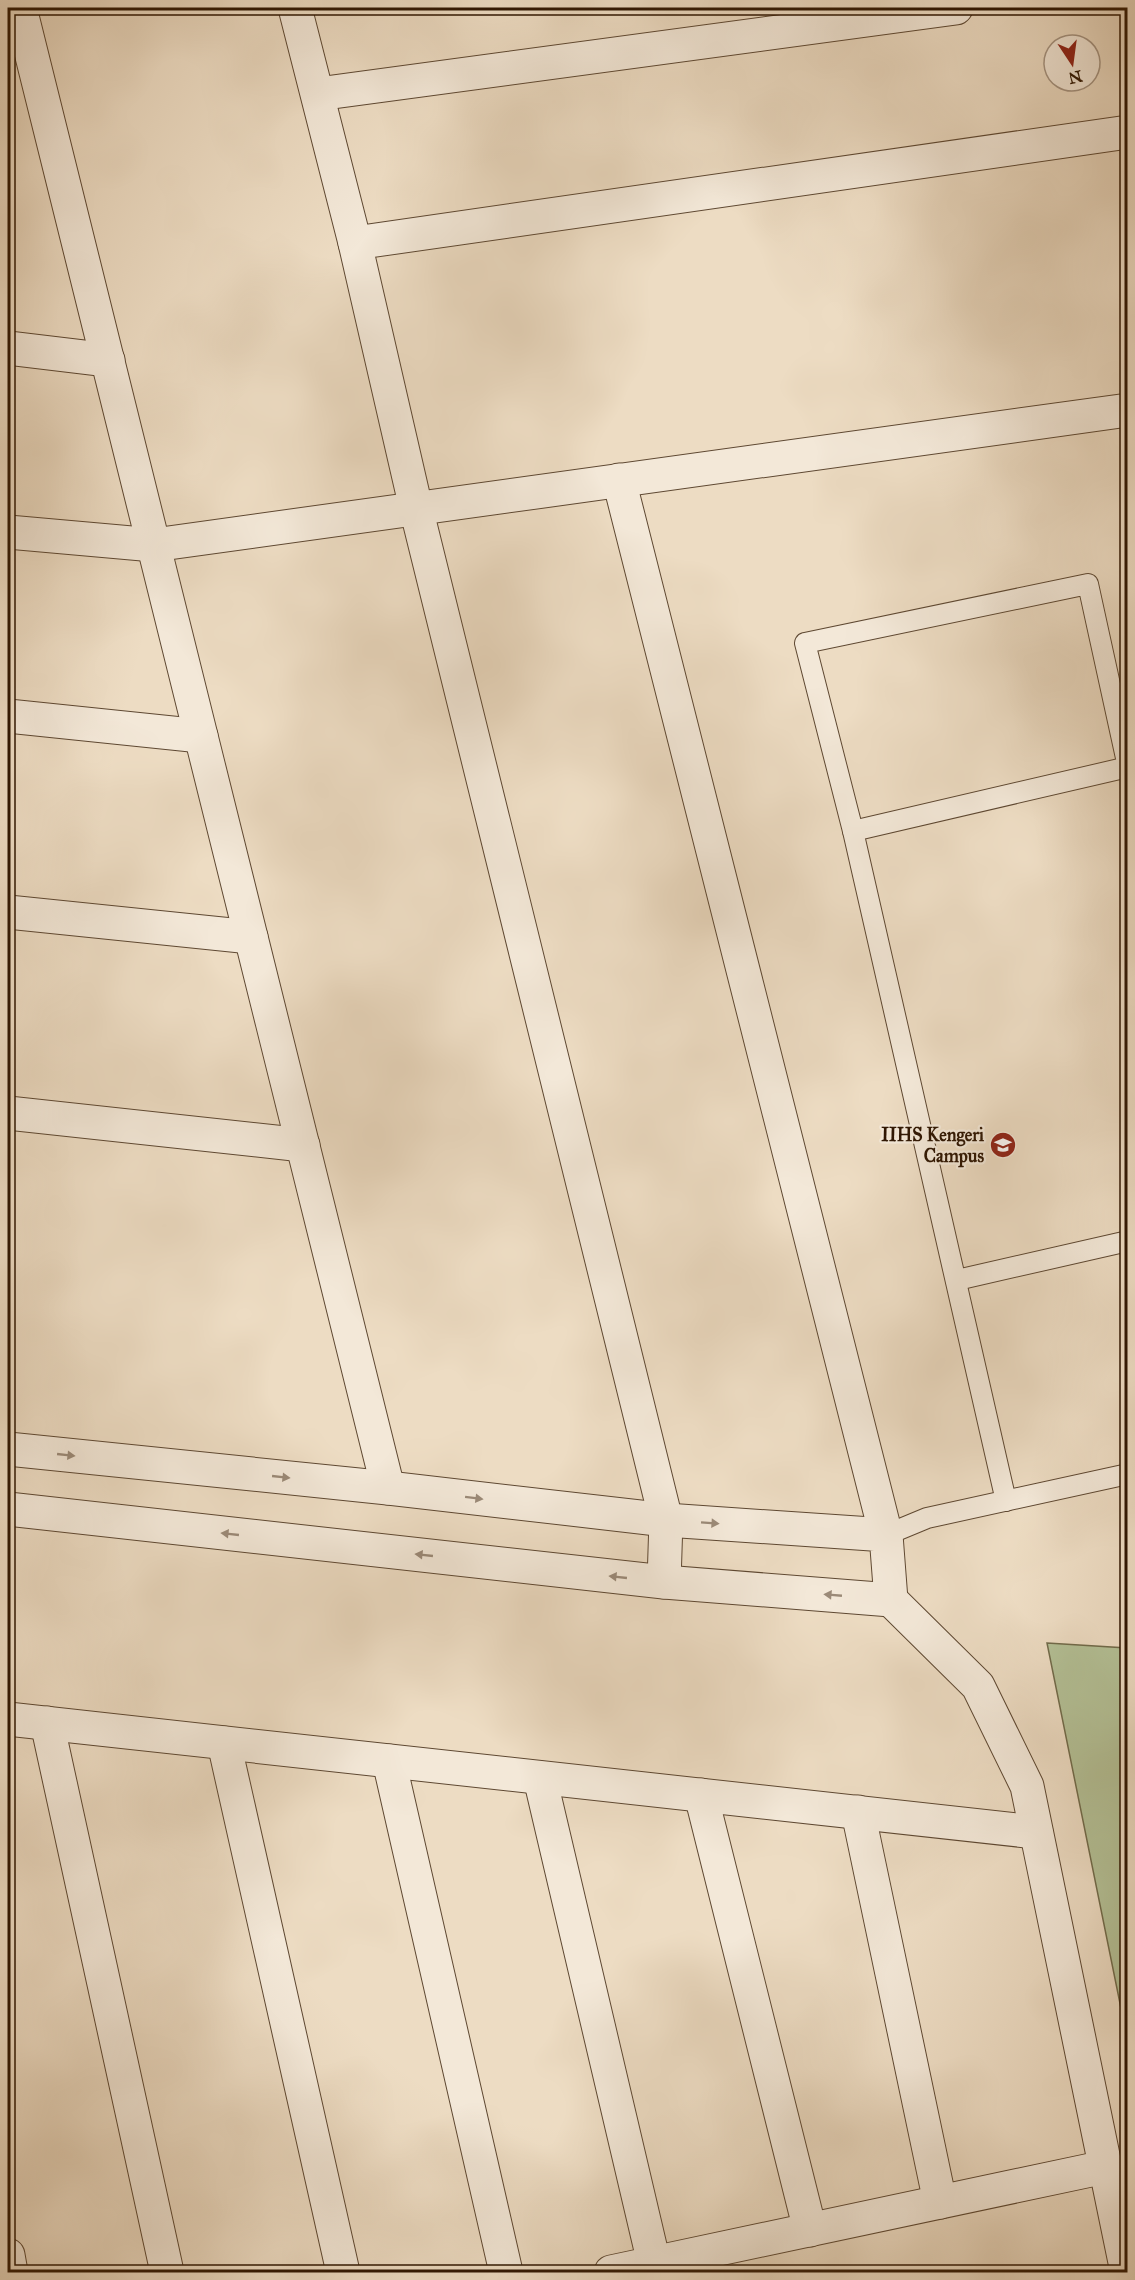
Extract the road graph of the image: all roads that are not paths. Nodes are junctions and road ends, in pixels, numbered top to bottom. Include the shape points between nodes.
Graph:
1 (20, 8) edge
2 (296, 8) edge
3 (956, 8) edge
4 (318, 94) junction
5 (1128, 132) edge
6 (355, 243) junction
7 (8, 348) edge
8 (108, 360) junction
9 (1128, 410) edge
10 (619, 480) junction
11 (416, 508) junction
12 (8, 532) edge
13 (154, 545) junction
14 (8, 716) edge
15 (201, 736) junction
16 (1128, 767) edge
17 (853, 831) junction
18 (8, 912) edge
19 (251, 937) junction
20 (8, 1113) edge
21 (303, 1144) junction
22 (1128, 1240) edge
23 (957, 1280) junction
24 (8, 1449) edge
25 (1128, 1474) edge
26 (388, 1488) junction
27 (1006, 1501) junction
28 (8, 1509) edge
29 (666, 1520) junction
30 (886, 1535) junction
31 (664, 1582) junction
32 (891, 1600) junction
33 (8, 1719) edge
34 (47, 1723) junction
35 (224, 1743) junction
36 (389, 1761) junction
37 (540, 1778) junction
38 (701, 1795) junction
39 (858, 1812) junction
40 (1036, 1832) junction
41 (1105, 2168) junction
42 (940, 2202) junction
43 (810, 2230) junction
44 (8, 2255) edge
45 (654, 2263) junction
46 (11, 2272) edge
47 (167, 2272) edge
48 (343, 2272) edge
49 (506, 2272) edge
50 (611, 2272) edge
51 (1127, 2272) edge

1 - 8 street
2 - 4 street
3 - 4 street
4 - 6 street
5 - 6 street
6 - 11 street
7 - 8 street
8 - 13 street
9 - 10 street
10 - 11 street
10 - 30 street
11 - 13 street
11 - 29 street
12 - 13 street
13 - 15 street
14 - 15 street
15 - 19 street
16 - 17 lane
16 - 17 lane via 1088,584 805,643
17 - 23 lane
18 - 19 street
19 - 21 street
20 - 21 street
21 - 26 street
22 - 23 lane
23 - 27 lane
24 -> 26 street
25 - 27 lane
26 -> 29 street
27 - 30 lane via 927,1518
31 -> 28 street
29 -> 30 street
29 - 31 street
30 - 32 street
32 -> 31 street
32 - 40 street via 978,1686 1027,1786
33 - 34 street
34 - 35 street
34 - 47 street
35 - 36 street
35 - 48 street
36 - 37 street
36 - 49 street
37 - 38 street
37 - 45 street
38 - 39 street
38 - 43 street
39 - 40 street
39 - 42 street
40 - 41 street
41 - 42 street
41 - 51 street
42 - 43 street
43 - 45 street
44 - 46 street
45 - 50 street

